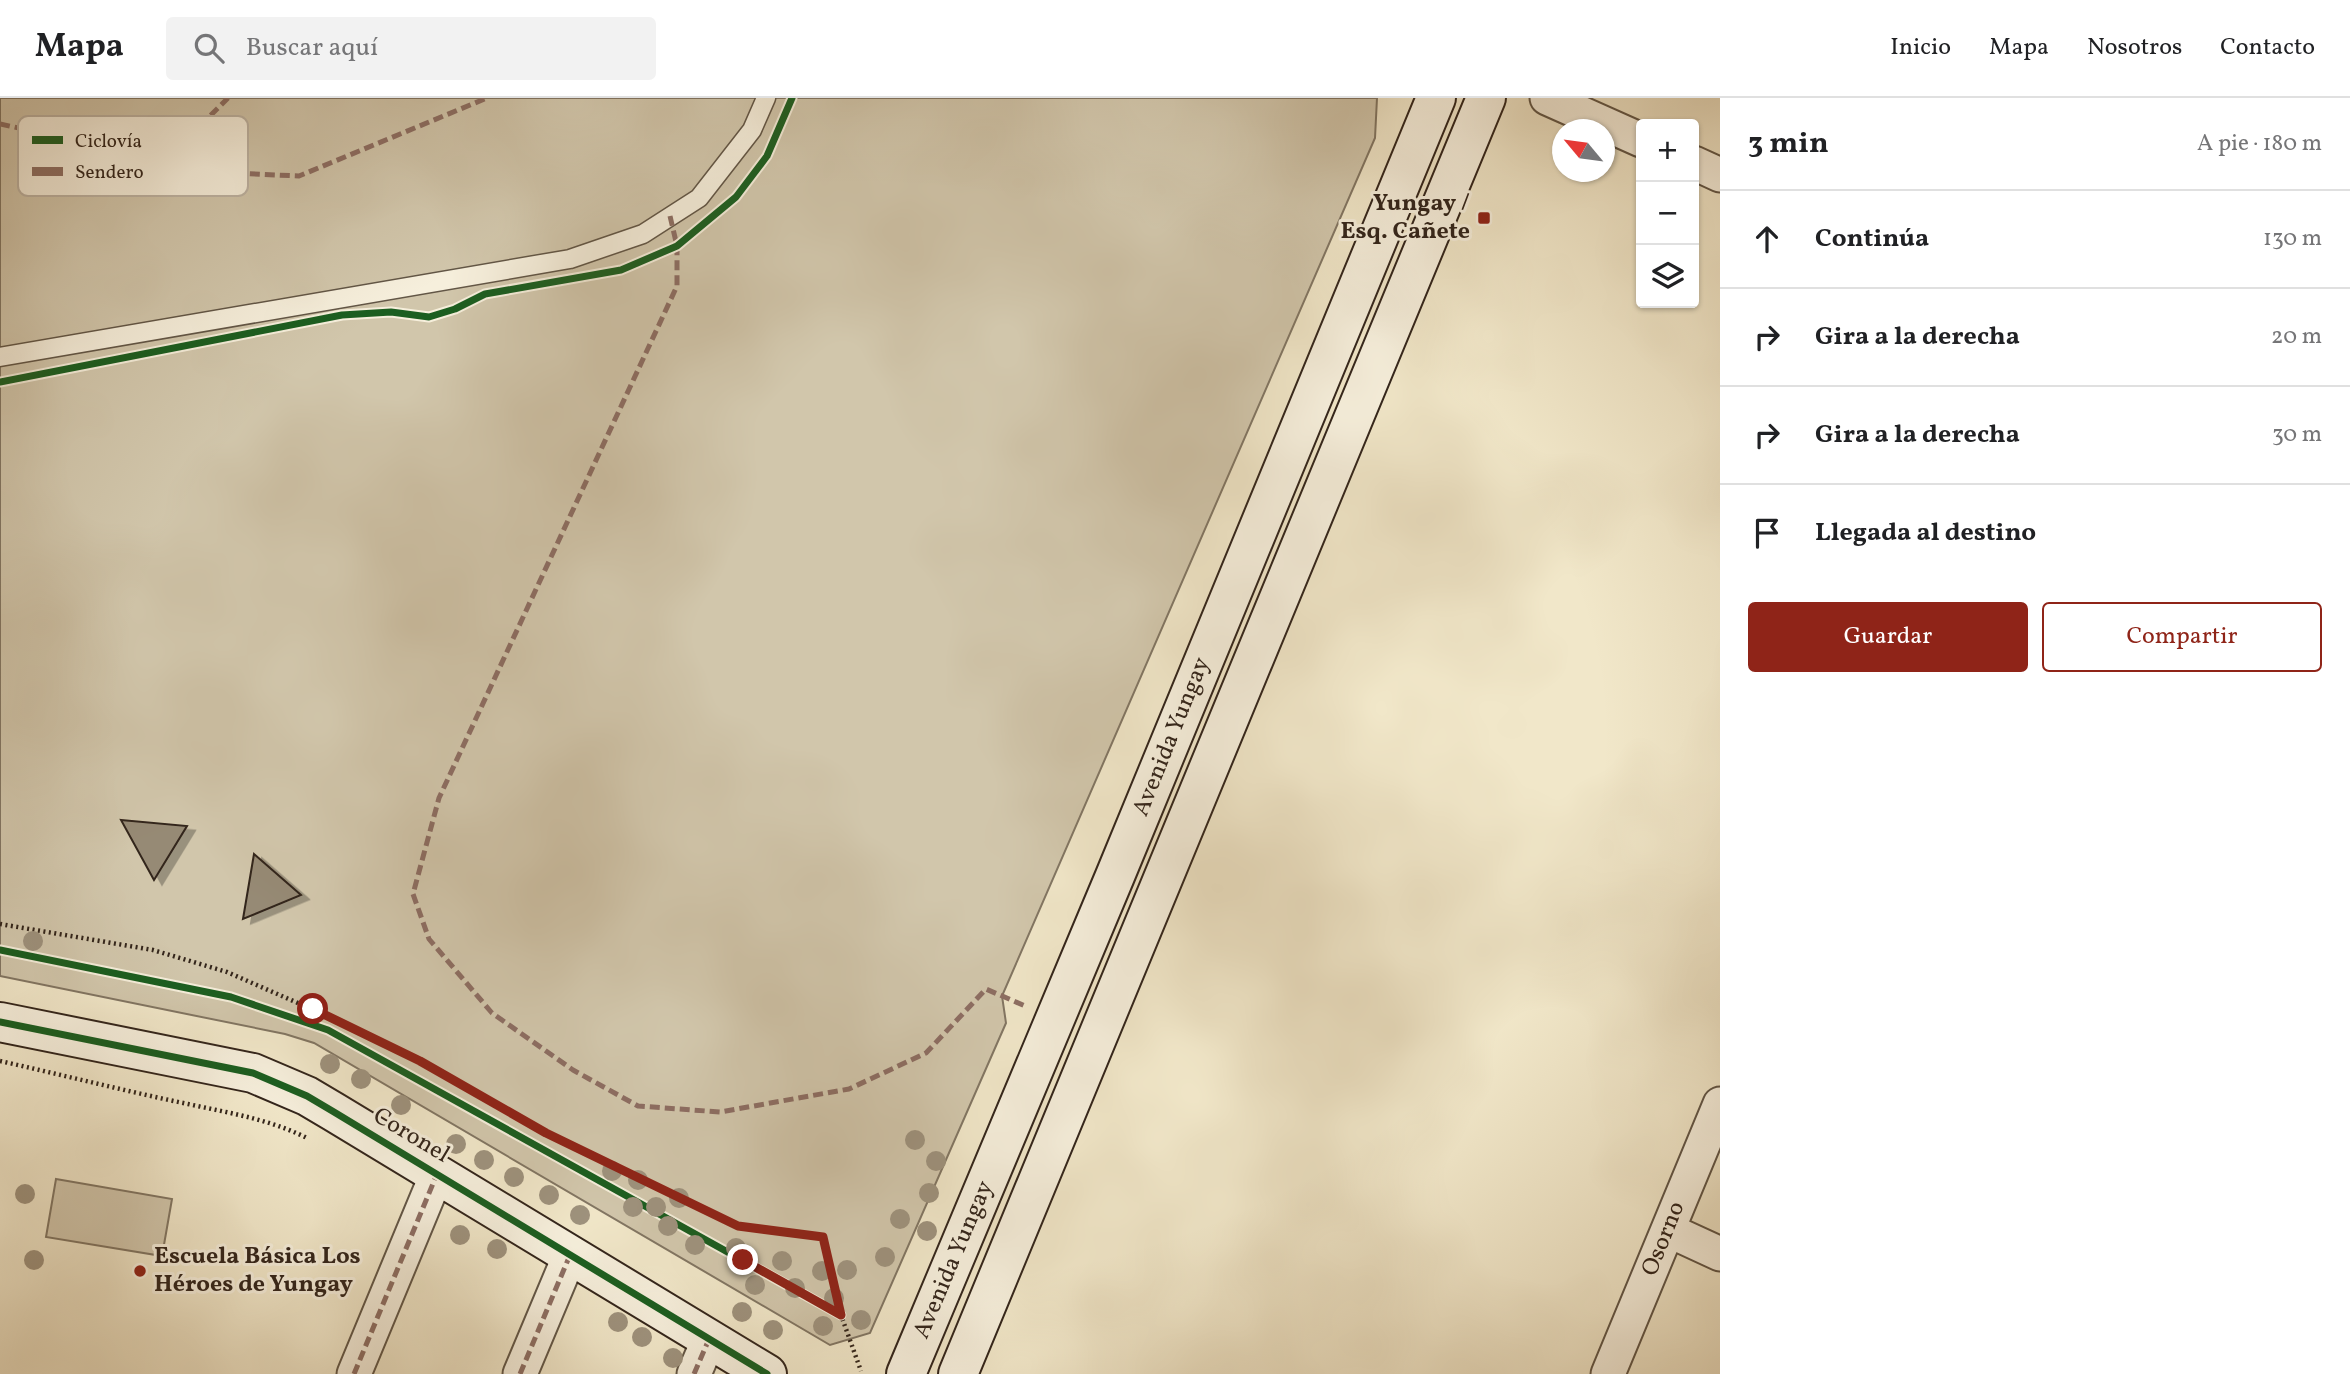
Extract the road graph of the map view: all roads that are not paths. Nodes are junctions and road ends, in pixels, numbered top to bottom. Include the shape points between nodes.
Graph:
1 (766, 98) edge
2 (1436, 98) edge
3 (1486, 98) edge
4 (1547, 98) edge
5 (1636, 138) edge
6 (1699, 165) edge
7 (1720, 175) edge
8 (0, 357) edge
9 (0, 1022) edge
10 (1720, 1104) edge
11 (436, 1174) junction
12 (1668, 1230) junction
13 (1720, 1254) edge
14 (570, 1255) junction
15 (709, 1339) junction
16 (354, 1374) edge
17 (520, 1374) edge
18 (694, 1374) edge
19 (766, 1374) edge
20 (906, 1374) edge
21 (958, 1374) edge
22 (1608, 1374) edge

1 - 8 lane via 752,130 699,198 643,234 570,259
2 - 20 main road, Avenida Yungay
3 - 21 main road, Avenida Yungay
4 - 5 street
6 - 7 street
9 - 11 main road, Coronel via 253,1073 307,1096
10 - 12 street, Osorno
11 - 14 main road, Coronel
11 - 16 street
12 - 13 street
12 - 22 street, Osorno
14 - 15 main road, Coronel
14 - 17 street
15 - 18 street
15 - 19 main road, Coronel

